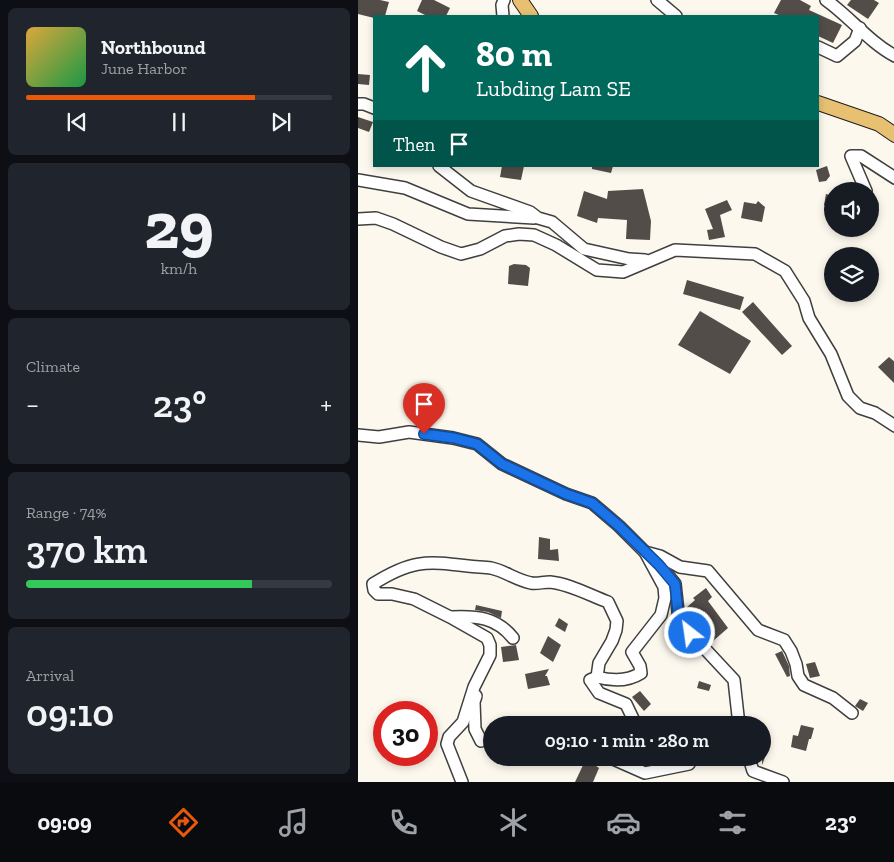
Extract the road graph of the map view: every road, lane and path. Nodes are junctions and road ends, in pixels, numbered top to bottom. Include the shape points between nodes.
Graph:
1 (504, 0) edge
2 (520, 0) edge
3 (657, 0) edge
4 (826, 0) edge
5 (503, 15) edge
6 (530, 15) edge
7 (675, 15) edge
8 (860, 28) junction
9 (819, 47) edge
10 (894, 56) edge
11 (819, 103) edge
12 (358, 104) edge
13 (373, 108) edge
14 (894, 134) edge
15 (440, 167) edge
16 (358, 176) edge
17 (894, 178) edge
18 (358, 180) edge
19 (862, 182) edge
20 (383, 184) junction
21 (538, 218) junction
22 (358, 219) edge
23 (649, 260) junction
24 (894, 426) edge
25 (358, 435) edge
26 (645, 552) junction
27 (450, 617) junction
28 (513, 638) dead end
29 (597, 677) junction
30 (474, 687) junction
31 (852, 713) dead end
32 (632, 716) edge
33 (738, 716) edge
34 (481, 741) dead end
35 (629, 766) edge
36 (679, 766) edge
37 (751, 766) edge
38 (462, 782) edge
39 (783, 782) edge

1 - 5 street
2 - 6 main road
3 - 7 street
4 - 8 street
8 - 9 street via 855,41 837,56
8 - 10 street
11 - 14 main road via 879,124
12 - 13 street
15 - 21 street via 471,191 530,212
16 - 20 street
17 - 19 street via 861,156 851,156
18 - 20 street
20 - 21 street via 405,188 468,214
21 - 23 street via 552,222 584,248 629,260
22 - 23 street via 376,218 461,254 505,236 519,234 541,238 597,270 623,272
23 - 24 street via 675,250 755,254 785,271 831,354 848,396 860,408 875,413
25 - 26 street via 379,437 409,432 477,444 502,464 592,503
26 - 29 street via 664,588 665,598 661,615 632,652 641,673 618,680
26 - 31 street via 680,567 708,570 758,630 784,640 804,685 833,698
26 - 33 street via 675,584 679,621 734,680
27 - 28 street via 485,618 504,627
27 - 29 street via 414,600 378,594 373,584 410,565 449,564 490,568 532,583 550,582 608,602 617,621 616,630 599,663
27 - 30 street via 487,638 490,645 490,655
29 - 32 street via 590,680 599,693 626,704
30 - 34 street via 475,729
30 - 38 street via 463,722 447,744
35 - 36 street via 646,773
37 - 39 street via 753,771

